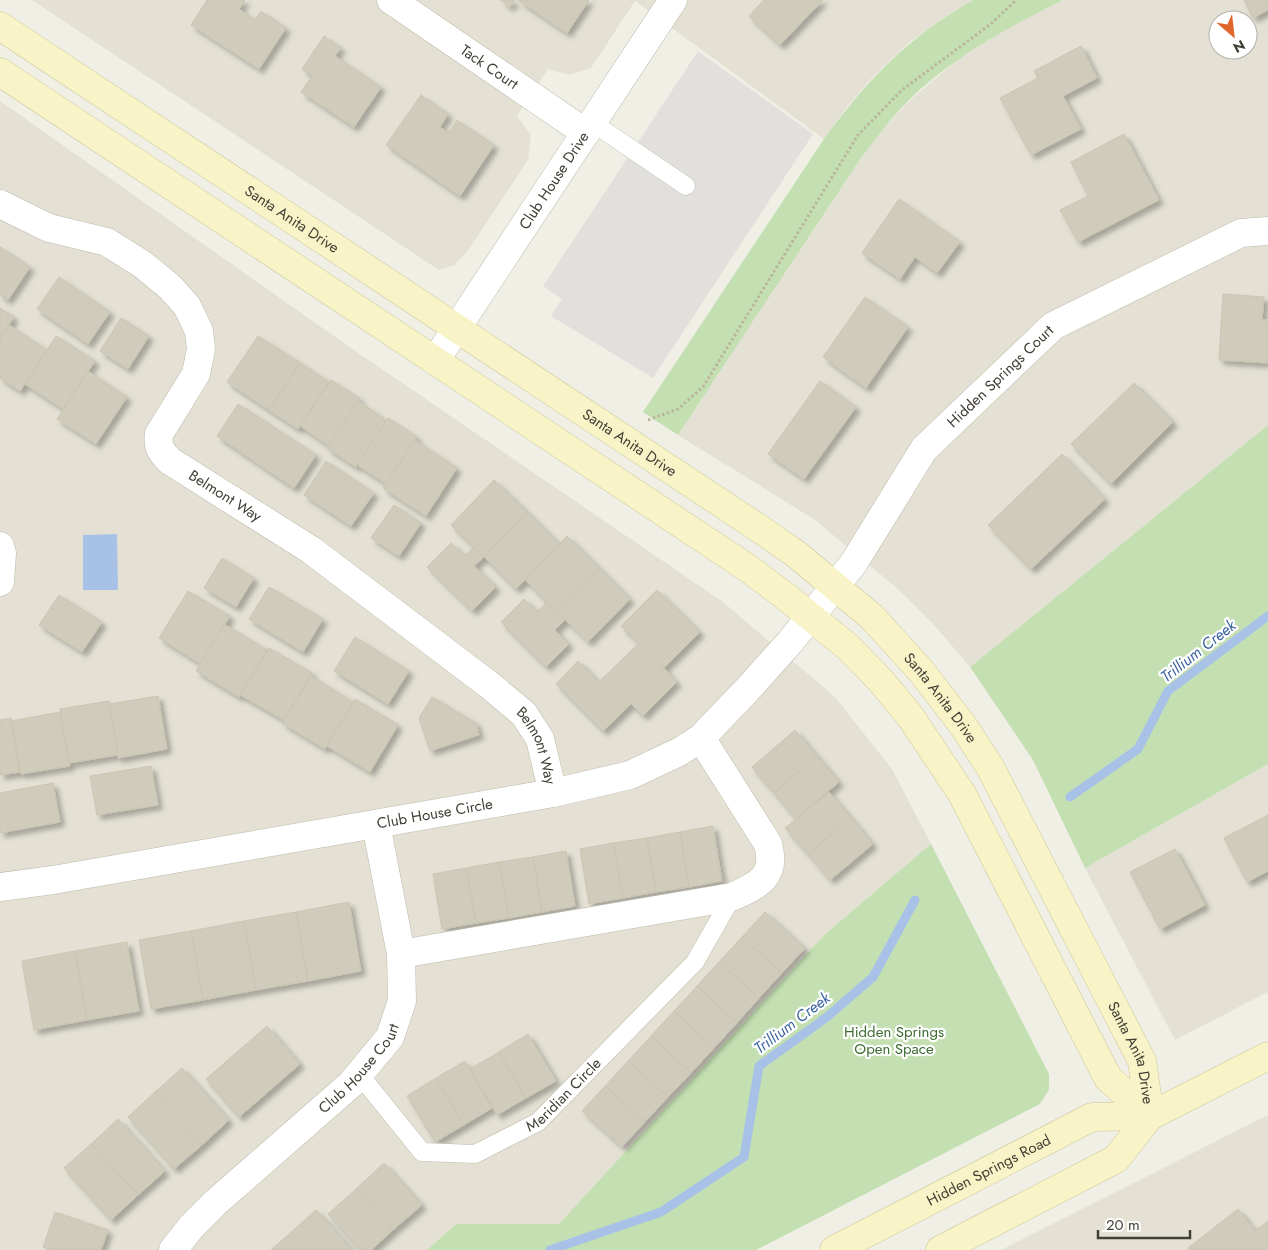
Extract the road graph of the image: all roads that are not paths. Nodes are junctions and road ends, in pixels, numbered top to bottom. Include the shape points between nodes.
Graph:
1 (391, 0) edge
2 (673, 0) edge
3 (0, 26) edge
4 (0, 72) edge
5 (590, 128) junction
6 (686, 186) dead end
7 (0, 204) edge
8 (1268, 231) edge
9 (458, 328) junction
10 (436, 361) junction
11 (0, 546) edge
12 (0, 582) edge
13 (835, 586) junction
14 (811, 617) junction
15 (701, 738) junction
16 (553, 793) junction
17 (376, 824) junction
18 (0, 887) edge
19 (732, 897) junction
20 (401, 954) junction
21 (1268, 1056) edge
22 (359, 1074) junction
23 (1150, 1116) junction
24 (174, 1250) edge
25 (834, 1250) edge
26 (940, 1250) edge

1 - 5 street, Tack Court
2 - 5 street, Club House Drive
3 - 9 main road, Santa Anita Drive
4 - 10 main road, Santa Anita Drive
5 - 6 lane
5 - 9 street, Club House Drive
7 - 16 street, Belmont Way via 49,228 107,242 170,287 187,306 199,331 201,349 196,374 159,434 157,443 162,453 311,550 524,714 540,739
8 - 13 street, Hidden Springs Court via 1241,233 1053,326 924,450 857,559
9 - 10 street, Club House Drive
9 - 13 main road, Santa Anita Drive via 796,554
10 - 14 main road, Santa Anita Drive via 749,569
11 - 12 street
13 - 14 street, Hidden Springs Court
13 - 23 main road, Santa Anita Drive via 872,617 921,670 990,767 1142,1061
14 - 15 street, Club House Circle
14 - 23 main road, Santa Anita Drive via 848,647 910,716 962,794 1108,1078
15 - 16 street, Club House Circle via 630,775
15 - 19 street via 768,844 772,857 770,870 763,879
16 - 17 street, Club House Circle
17 - 18 street, Club House Circle
17 - 20 street, Club House Court
19 - 20 street
19 - 22 lane, Meridian Circle via 695,962 538,1122 475,1154 422,1152
20 - 22 street, Club House Court via 402,1001 390,1037
21 - 23 main road, Hidden Springs Road
22 - 24 street, Club House Court via 195,1222
23 - 25 main road, Hidden Springs Road via 1092,1118
23 - 26 main road, Hidden Springs Road via 1116,1159

